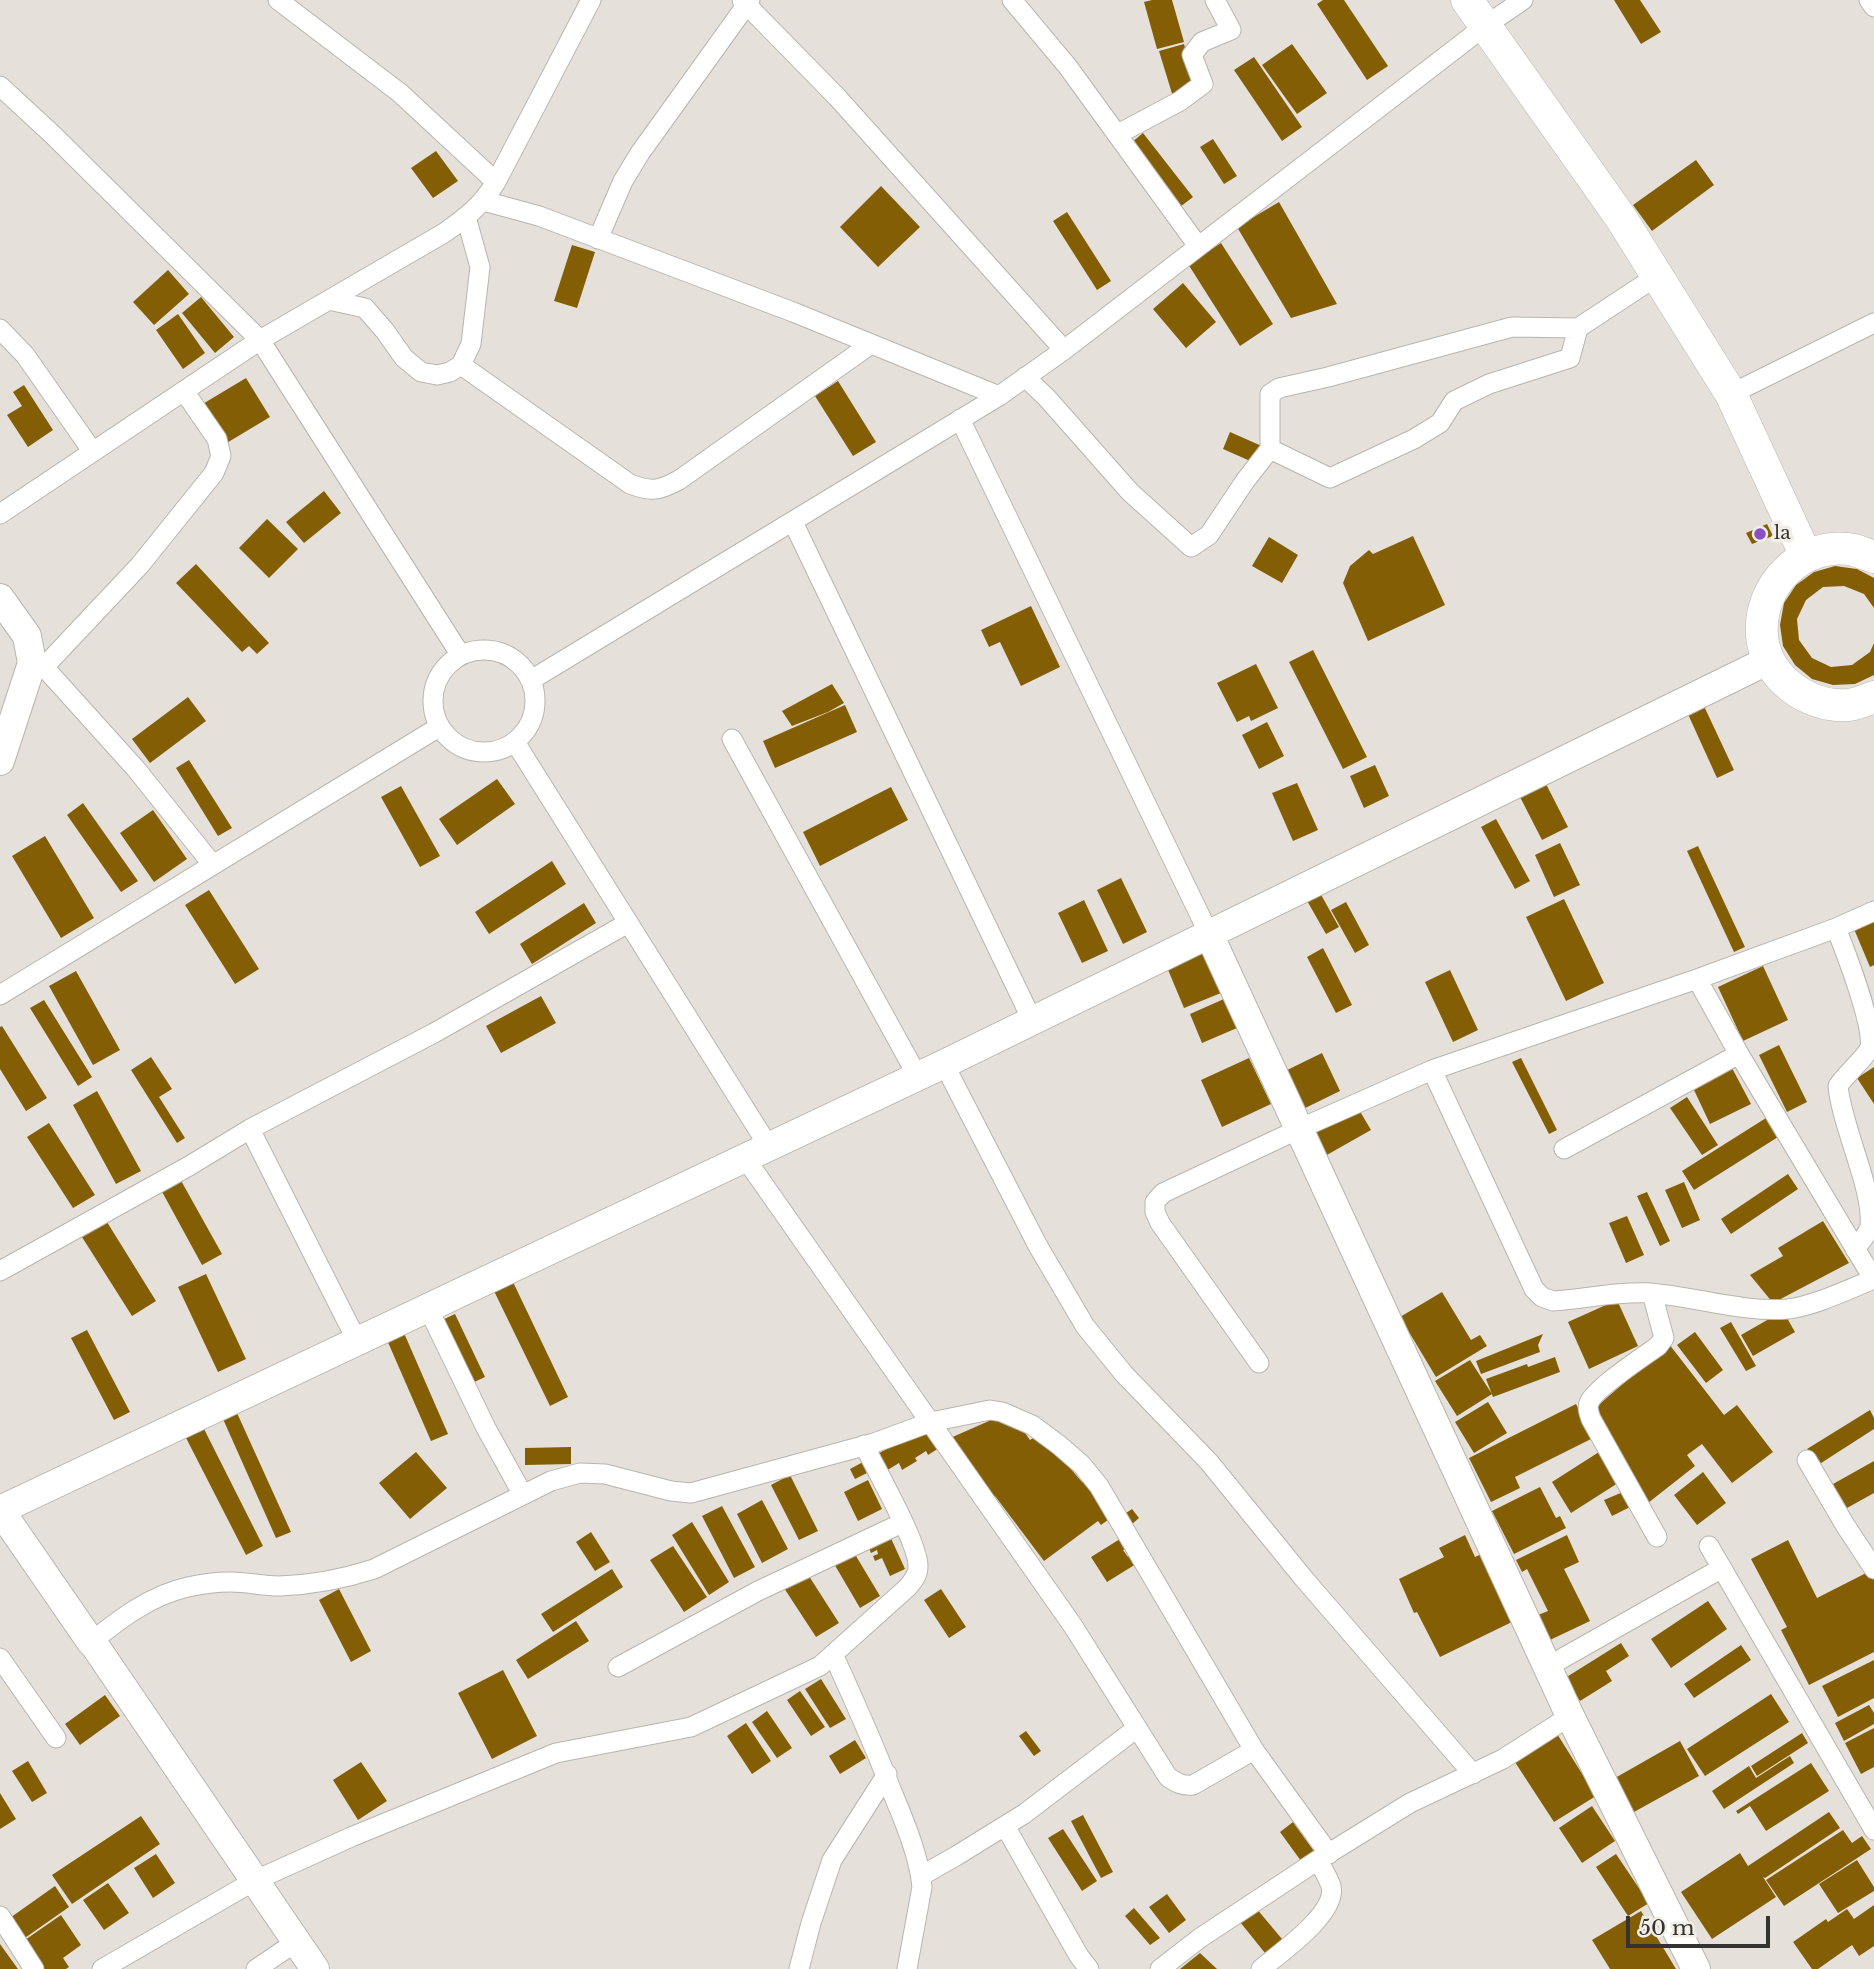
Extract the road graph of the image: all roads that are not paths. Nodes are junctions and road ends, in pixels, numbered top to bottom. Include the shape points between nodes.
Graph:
1 (278, 0) edge
2 (591, 0) edge
3 (1012, 0) edge
4 (1215, 0) edge
5 (1467, 0) edge
6 (1523, 0) edge
7 (1870, 0) edge
8 (746, 1) edge
9 (1874, 7) edge
10 (1485, 26) junction
11 (0, 86) edge
12 (1118, 134) junction
13 (496, 182) junction
14 (484, 201) junction
15 (466, 217) junction
16 (598, 239) junction
17 (1198, 246) junction
18 (1657, 276) junction
19 (329, 300) junction
20 (1874, 323) edge
21 (1578, 328) junction
22 (0, 329) edge
23 (260, 340) junction
24 (871, 344) junction
25 (1063, 350) junction
26 (461, 365) junction
27 (1025, 377) junction
28 (184, 391) junction
29 (1731, 394) junction
30 (999, 396) junction
31 (960, 419) junction
32 (1270, 449) junction
33 (93, 452) junction
34 (0, 514) edge
35 (793, 522) junction
36 (1806, 556) junction
37 (1874, 557) edge
38 (0, 598) edge
39 (460, 654) junction
40 (1769, 660) junction
41 (38, 665) junction
42 (531, 680) junction
43 (1874, 698) edge
44 (439, 727) junction
45 (732, 739) dead end
46 (515, 742) junction
47 (0, 761) edge
48 (214, 865) junction
49 (1874, 911) edge
50 (628, 923) junction
51 (1836, 928) junction
52 (1209, 934) junction
53 (1697, 979) junction
54 (0, 995) edge
55 (1032, 1020) junction
56 (1739, 1054) junction
57 (944, 1065) junction
58 (1432, 1070) junction
59 (918, 1077) junction
60 (250, 1129) junction
61 (1299, 1129) junction
62 (1564, 1149) dead end
63 (757, 1152) junction
64 (1855, 1249) junction
65 (0, 1271) edge
66 (1874, 1279) edge
67 (1652, 1293) junction
68 (428, 1308) junction
69 (357, 1341) junction
70 (1259, 1363) dead end
71 (931, 1422) junction
72 (863, 1445) junction
73 (1807, 1460) dead end
74 (523, 1495) junction
75 (0, 1510) edge
76 (902, 1522) junction
77 (1657, 1537) dead end
78 (1709, 1546) dead end
79 (1722, 1568) junction
80 (1874, 1569) edge
81 (91, 1642) junction
82 (833, 1654) junction
83 (0, 1658) edge
84 (618, 1667) dead end
85 (1557, 1687) junction
86 (1137, 1728) junction
87 (56, 1738) dead end
88 (1254, 1750) junction
89 (887, 1774) junction
90 (1473, 1774) junction
91 (1005, 1826) junction
92 (1874, 1830) edge
93 (1324, 1857) junction
94 (921, 1876) junction
95 (254, 1881) junction
96 (0, 1916) edge
97 (296, 1942) junction
98 (34, 1969) edge
99 (102, 1969) edge
100 (256, 1969) edge
101 (315, 1969) edge
102 (799, 1969) edge
103 (907, 1969) edge
104 (1089, 1969) edge
105 (1160, 1969) edge
106 (1261, 1969) edge
107 (1696, 1969) edge

1 - 13 street via 400,93
2 - 13 street
3 - 12 street
4 - 12 street via 1231,30 1202,42 1192,55 1203,84
5 - 10 main road
6 - 10 street
7 - 9 street
8 - 16 street via 640,153
8 - 25 street
10 - 17 street
10 - 18 main road
11 - 23 street
12 - 17 street
13 - 14 street
14 - 15 street
14 - 16 street
15 - 19 street
15 - 26 street via 480,267 471,344
16 - 24 street
17 - 25 street
18 - 21 street
18 - 29 main road
19 - 23 street
19 - 26 street via 365,308 404,358 421,372 450,372
20 - 29 street
21 - 32 street via 1570,358 1489,384 1454,401 1431,429 1330,478
21 - 32 street via 1511,327 1279,388 1270,394
22 - 33 street via 25,355
23 - 28 street
23 - 39 street
24 - 26 street via 679,480 647,490 630,484
24 - 30 street
25 - 27 street
27 - 30 street
27 - 32 street via 1130,492 1191,547 1209,535
28 - 33 street
28 - 41 street via 217,439 221,456 214,473 140,565
29 - 36 main road
30 - 31 street
31 - 35 street
31 - 52 street
33 - 34 street
35 - 42 street
35 - 55 street
36 - 37 main road via 1829,549
36 - 40 main road via 1786,570 1771,589 1763,612 1762,637
38 - 41 main road via 27,636
39 - 42 street via 476,649 509,655
39 - 44 street via 446,664 432,694
40 - 43 main road via 1783,680 1802,695 1825,704 1850,705
40 - 52 main road
41 - 47 main road
41 - 48 street via 136,769
42 - 46 street via 534,714
44 - 46 street via 451,740 474,751 500,750
44 - 48 street
45 - 59 street
46 - 50 street
48 - 54 street
49 - 51 street
50 - 60 street via 434,1033
50 - 63 street
51 - 53 street
51 - 64 street via 1874,1032 1871,1048 1838,1086 1873,1209 1870,1228
52 - 55 main road
52 - 61 main road
53 - 56 street
53 - 58 street
55 - 57 main road
56 - 62 street
56 - 64 street
57 - 59 main road
57 - 90 street via 1038,1247 1085,1326 1124,1374 1209,1462
58 - 61 street
58 - 67 street via 1534,1289 1553,1301
59 - 63 main road
60 - 65 street
60 - 69 street
61 - 70 street via 1181,1183 1155,1202 1160,1223
61 - 85 main road
63 - 68 main road
63 - 71 street
64 - 66 street
66 - 67 street via 1789,1309 1765,1310
67 - 77 street via 1664,1338 1590,1399 1588,1408
68 - 69 main road
68 - 74 street
69 - 75 main road
71 - 72 street
71 - 86 street via 1073,1626
71 - 88 street via 979,1411 1002,1412 1032,1425 1082,1465 1118,1515
72 - 74 street via 691,1493 580,1473
72 - 76 street
73 - 80 street
74 - 81 street via 404,1556 348,1578 278,1586 231,1582 188,1587 125,1615
75 - 81 main road
76 - 82 street via 917,1557 917,1574
76 - 84 street via 758,1591
78 - 79 street
79 - 85 street
79 - 92 street
81 - 95 main road
82 - 89 street
82 - 95 street via 820,1666 691,1727 555,1752
83 - 87 street
85 - 90 street via 1503,1759
85 - 107 main road
86 - 88 street via 1168,1777 1185,1786
86 - 91 street
88 - 93 street
89 - 94 street
89 - 102 street via 832,1860
90 - 93 street via 1410,1803
91 - 94 street
91 - 104 street
93 - 105 street
93 - 106 street via 1331,1898 1324,1911
94 - 103 street
95 - 97 main road
95 - 99 street
96 - 98 street
97 - 100 street
97 - 101 main road

